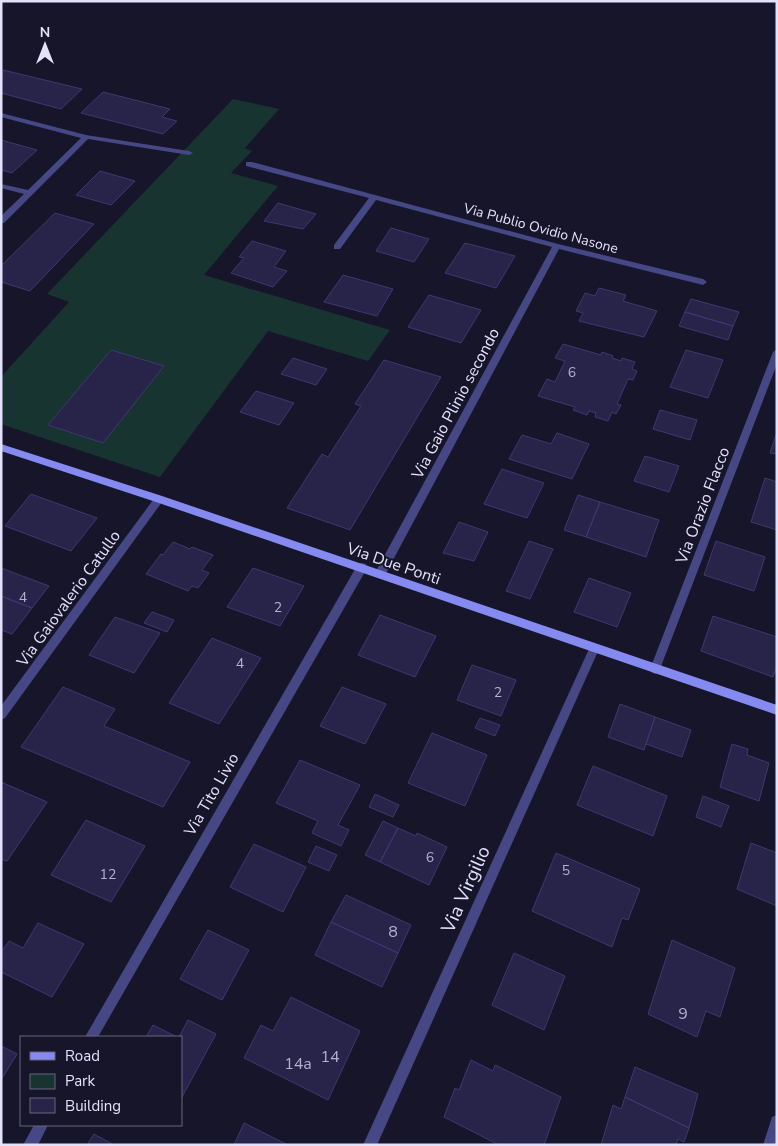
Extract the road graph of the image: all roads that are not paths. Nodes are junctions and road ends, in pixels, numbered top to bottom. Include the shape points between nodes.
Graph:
1 (1, 115) edge
2 (86, 137) junction
3 (189, 152) dead end
4 (249, 164) dead end
5 (1, 186) edge
6 (29, 193) junction
7 (374, 197) junction
8 (1, 221) edge
9 (558, 246) junction
10 (337, 247) dead end
11 (703, 282) dead end
12 (777, 352) edge
13 (1, 447) edge
14 (159, 499) junction
15 (362, 567) junction
16 (380, 574) junction
17 (594, 648) junction
18 (655, 669) junction
19 (777, 710) edge
20 (1, 715) edge
21 (92, 1036) edge
22 (777, 1122) edge
23 (40, 1126) edge
24 (30, 1145) edge
25 (370, 1145) edge
26 (770, 1145) edge

1 - 2 street
2 - 3 street
2 - 6 street
4 - 7 street, Via Publio Ovidio Nasone
5 - 6 street
6 - 8 street
7 - 9 street, Via Publio Ovidio Nasone
7 - 10 street
9 - 11 street, Via Publio Ovidio Nasone
9 - 16 street, Via Gaio Plinio secondo
12 - 18 street, Via Orazio Flacco
13 - 14 street, Via Due Ponti
14 - 15 street, Via Due Ponti
14 - 20 street, Via Gaiovalerio Catullo
15 - 16 street, Via Due Ponti
15 - 21 street, Via Tito Livio
16 - 17 street, Via Due Ponti
17 - 18 street, Via Due Ponti
17 - 25 street, Via Virgilio
18 - 19 street, Via Due Ponti
22 - 26 street
23 - 24 street

